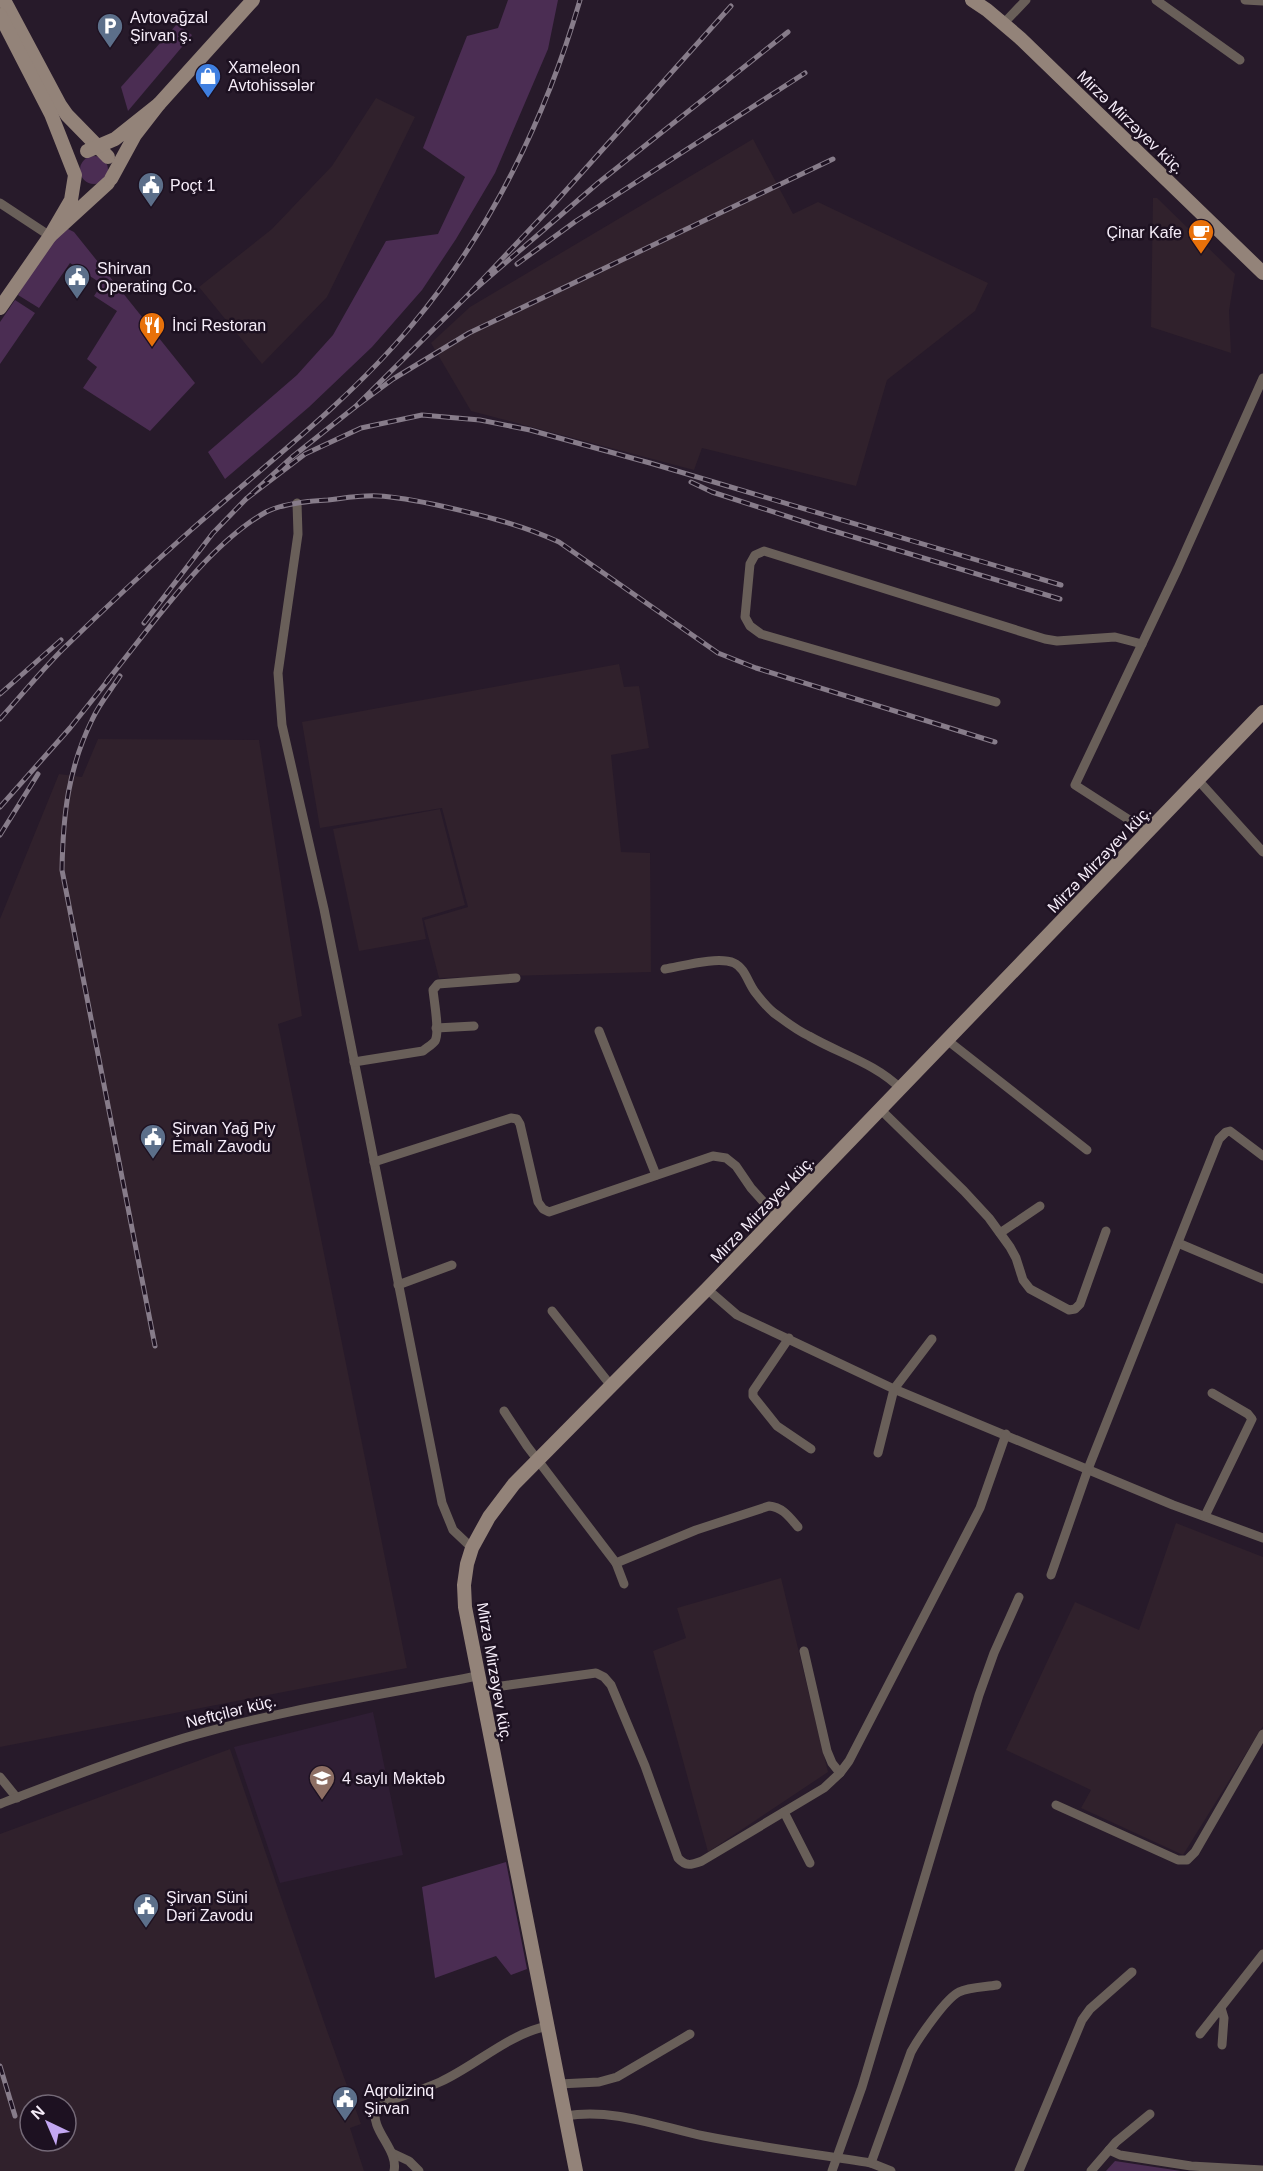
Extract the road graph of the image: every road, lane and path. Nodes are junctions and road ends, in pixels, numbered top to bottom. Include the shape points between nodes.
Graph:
1 (4, 0) edge
2 (253, 0) edge
3 (972, 0) edge
4 (1026, 0) edge
5 (1156, 0) edge
6 (1245, 0) edge
7 (1263, 1) edge
8 (0, 15) edge
9 (1004, 23) junction
10 (1240, 60) dead end
11 (159, 104) junction
12 (98, 152) junction
13 (75, 175) junction
14 (109, 181) junction
15 (0, 202) edge
16 (50, 236) junction
17 (1263, 273) edge
18 (5, 290) edge
19 (0, 308) edge
20 (1263, 378) edge
21 (297, 503) dead end
22 (1143, 644) junction
23 (996, 702) dead end
24 (1263, 712) edge
25 (1198, 780) junction
26 (1148, 831) junction
27 (1263, 852) edge
28 (665, 969) dead end
29 (516, 978) dead end
30 (474, 1026) dead end
31 (436, 1028) junction
32 (599, 1031) dead end
33 (947, 1040) junction
34 (354, 1062) junction
35 (901, 1089) junction
36 (880, 1110) junction
37 (1088, 1150) dead end
38 (1263, 1156) edge
39 (374, 1162) junction
40 (657, 1175) junction
41 (1040, 1206) dead end
42 (777, 1217) junction
43 (1106, 1231) dead end
44 (1000, 1233) junction
45 (1178, 1243) junction
46 (452, 1265) dead end
47 (1263, 1279) edge
48 (398, 1285) junction
49 (707, 1289) junction
50 (552, 1311) dead end
51 (789, 1338) junction
52 (932, 1339) dead end
53 (612, 1387) junction
54 (894, 1389) junction
55 (1212, 1393) dead end
56 (504, 1411) dead end
57 (1006, 1434) junction
58 (811, 1449) dead end
59 (878, 1453) dead end
60 (537, 1460) junction
61 (1088, 1469) junction
62 (1204, 1516) junction
63 (798, 1527) dead end
64 (1262, 1536) edge
65 (472, 1548) junction
66 (616, 1563) junction
67 (1050, 1575) dead end
68 (624, 1584) dead end
69 (1019, 1597) dead end
70 (804, 1651) dead end
71 (479, 1682) junction
72 (1263, 1734) edge
73 (840, 1773) junction
74 (0, 1777) edge
75 (17, 1798) junction
76 (0, 1804) edge
77 (1056, 1805) dead end
78 (784, 1812) junction
79 (810, 1863) dead end
80 (1263, 1954) edge
81 (1132, 1972) dead end
82 (997, 1985) dead end
83 (1221, 2008) junction
84 (548, 2026) junction
85 (690, 2034) dead end
86 (1200, 2034) dead end
87 (1222, 2045) dead end
88 (559, 2084) junction
89 (1150, 2114) dead end
90 (565, 2116) junction
91 (1109, 2150) junction
92 (392, 2153) junction
93 (837, 2157) junction
94 (871, 2163) junction
95 (1263, 2170) edge
96 (394, 2171) edge
97 (419, 2171) edge
98 (576, 2171) edge
99 (832, 2171) edge
100 (891, 2171) edge
101 (1019, 2171) edge
102 (1091, 2171) edge

1 - 12 main road via 56,99
2 - 11 main road
3 - 9 main road, Mirzə Mirzəyev küç.
4 - 9 street
5 - 10 street
6 - 7 street
8 - 13 main road via 51,114
9 - 17 main road, Mirzə Mirzəyev küç.
11 - 12 main road
11 - 14 main road via 135,135
12 - 13 main road via 78,159
12 - 14 main road via 113,167
13 - 14 main road via 86,188 98,189
13 - 16 main road via 71,200
14 - 16 main road
15 - 16 street
16 - 18 main road
18 - 19 main road
20 - 22 street
21 - 34 street via 298,534 280,654 279,701
22 - 23 street via 1115,637 1045,639 764,551 755,555 750,564 745,617 761,634
22 - 26 street via 1076,785
24 - 25 main road, Mirzə Mirzəyev küç.
25 - 26 main road, Mirzə Mirzəyev küç.
25 - 27 street
26 - 33 main road, Mirzə Mirzəyev küç.
28 - 35 street via 726,961 735,964 768,1008 787,1023 875,1068
29 - 31 street via 438,984 433,990
30 - 31 street
31 - 34 street via 435,1041 423,1051
32 - 40 street
33 - 35 main road, Mirzə Mirzəyev küç.
33 - 37 street
34 - 39 street
35 - 36 main road, Mirzə Mirzəyev küç.
36 - 42 main road, Mirzə Mirzəyev küç.
36 - 44 street via 964,1191
38 - 45 street via 1235,1133 1223,1134
39 - 40 street via 511,1118 520,1124 538,1202 549,1212
39 - 48 street
40 - 42 street via 713,1156 726,1158
41 - 44 street
42 - 49 main road, Mirzə Mirzəyev küç.
43 - 44 street via 1080,1304 1069,1310 1030,1289
45 - 47 street
45 - 61 street
46 - 48 street
48 - 65 street via 442,1503 453,1530
49 - 51 street via 737,1316
49 - 53 main road, Mirzə Mirzəyev küç.
50 - 53 street
51 - 54 street
51 - 58 street via 753,1396 777,1426
52 - 54 street
53 - 60 main road, Mirzə Mirzəyev küç.
54 - 57 street
54 - 59 street
55 - 62 street via 1252,1419
56 - 60 street
57 - 61 street
57 - 73 street via 980,1508
60 - 65 main road, Mirzə Mirzəyev küç. via 499,1503
60 - 66 street
61 - 62 street
61 - 67 street
62 - 64 street
63 - 66 street via 783,1511 770,1506 696,1530
65 - 71 main road, Mirzə Mirzəyev küç. via 464,1585 465,1607
66 - 68 street
69 - 93 street via 979,1695 862,2086
70 - 73 street via 828,1751
71 - 75 street, Neftçilər küç. via 275,1715 141,1752
71 - 78 street, Neftçilər küç. via 596,1673 604,1677 611,1685 683,1864 702,1861
71 - 84 main road, Mirzə Mirzəyev küç.
72 - 77 street via 1187,1860 1178,1860
73 - 78 street via 824,1788
74 - 75 street
75 - 76 street, Neftçilər küç.
78 - 79 street
80 - 83 street
81 - 101 street via 1082,2020
82 - 94 street via 959,1991 917,2040
83 - 86 street
83 - 87 street
84 - 88 main road, Mirzə Mirzəyev küç.
84 - 92 street via 517,2037 441,2082 376,2108 376,2121
85 - 88 street via 617,2077
88 - 90 main road, Mirzə Mirzəyev küç.
89 - 91 street
90 - 93 street via 608,2114 704,2136
90 - 98 main road, Mirzə Mirzəyev küç.
91 - 95 street via 1191,2166
91 - 102 street
92 - 96 street
92 - 97 street
93 - 94 street
93 - 99 street
94 - 100 street

